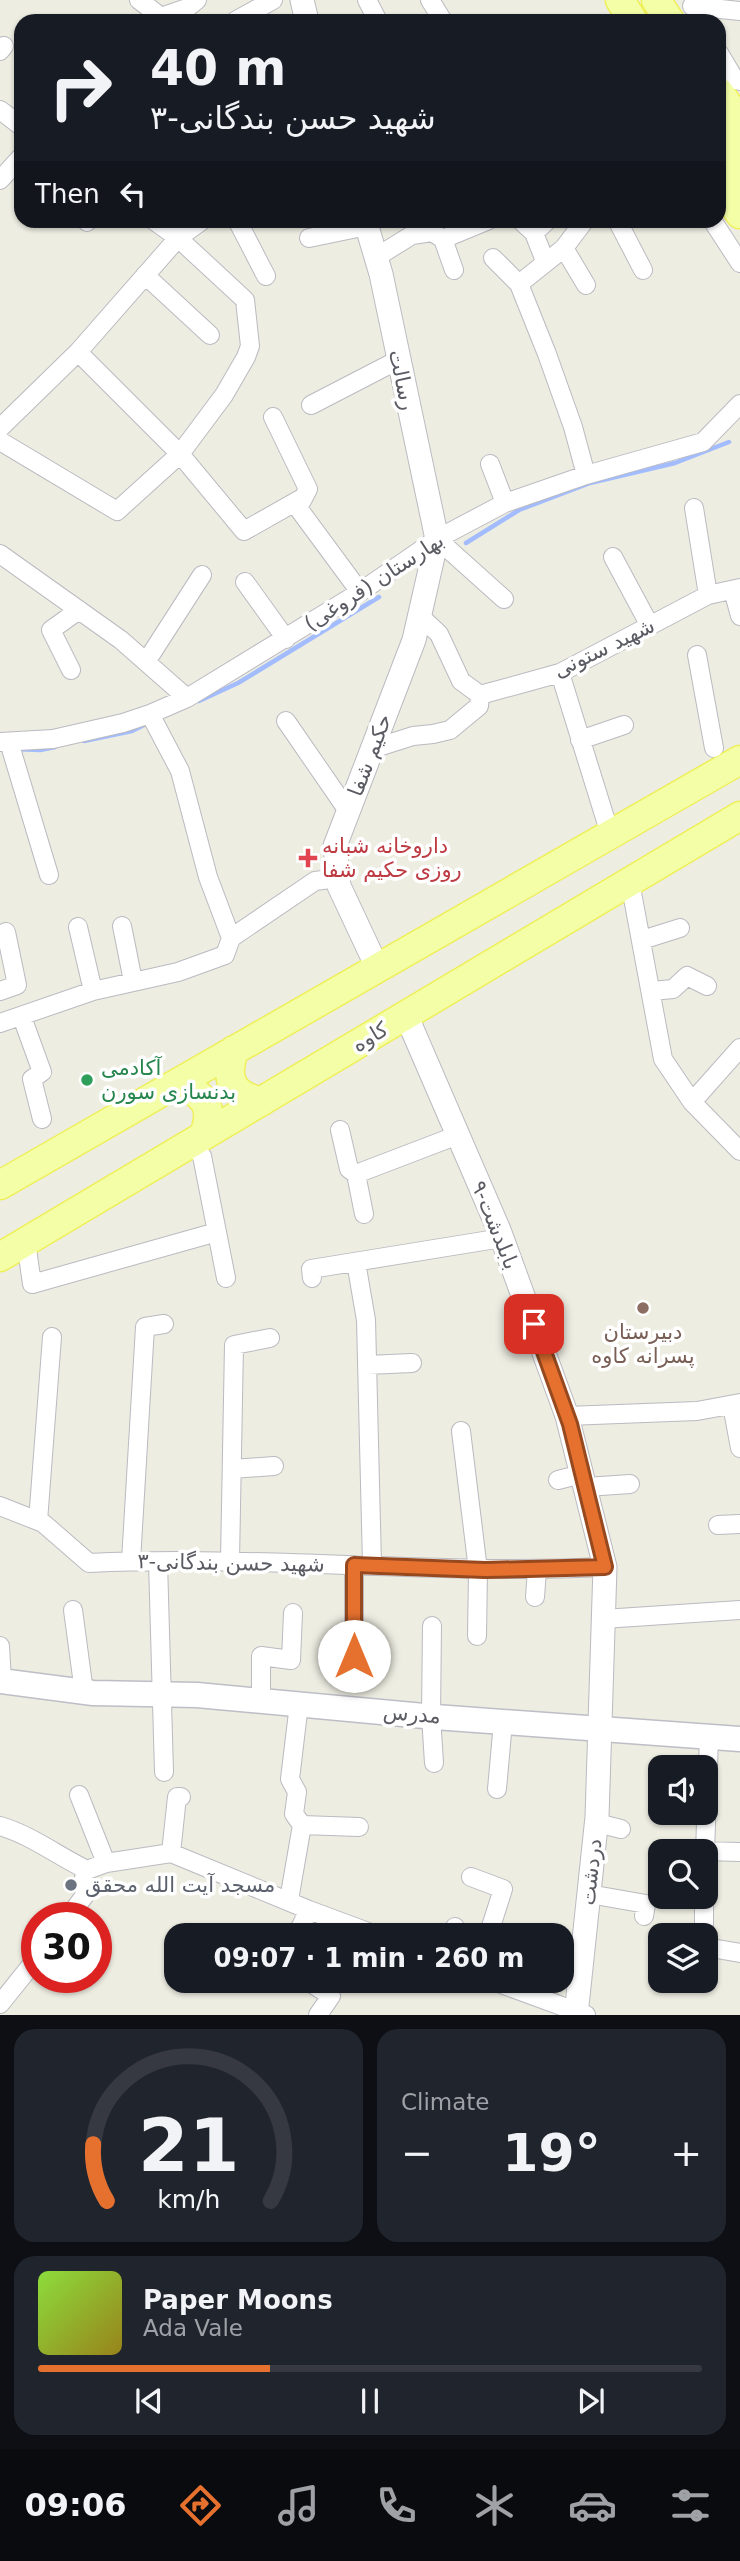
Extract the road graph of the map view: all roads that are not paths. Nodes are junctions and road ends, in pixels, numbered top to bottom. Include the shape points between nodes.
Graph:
1 (139, 0) edge
2 (273, 0) edge
3 (656, 0) edge
4 (188, 3) edge
5 (740, 11) edge
6 (157, 14) edge
7 (171, 14) edge
8 (248, 14) edge
9 (684, 14) edge
10 (709, 14) edge
11 (731, 85) edge
12 (0, 110) edge
13 (14, 121) edge
14 (740, 122) edge
15 (726, 134) edge
16 (740, 155) edge
17 (726, 163) edge
18 (14, 165) edge
19 (0, 180) edge
20 (740, 184) edge
21 (726, 193) edge
22 (740, 214) edge
23 (164, 228) edge
24 (192, 228) edge
25 (241, 228) edge
26 (347, 228) edge
27 (367, 228) edge
28 (470, 228) edge
29 (529, 228) edge
30 (539, 228) edge
31 (579, 228) edge
32 (621, 228) edge
33 (717, 228) edge
34 (534, 233) junction
35 (178, 238) junction
36 (310, 238) dead end
37 (443, 239) junction
38 (564, 248) junction
39 (375, 258) junction
40 (493, 258) dead end
41 (545, 261) junction
42 (740, 262) edge
43 (454, 270) dead end
44 (643, 270) dead end
45 (145, 275) junction
46 (266, 276) dead end
47 (519, 284) junction
48 (586, 285) dead end
49 (210, 335) dead end
50 (78, 352) junction
51 (398, 360) junction
52 (740, 404) edge
53 (311, 405) dead end
54 (273, 417) dead end
55 (0, 428) edge
56 (0, 441) edge
57 (180, 454) junction
58 (490, 464) dead end
59 (586, 475) junction
60 (303, 497) junction
61 (505, 503) junction
62 (694, 508) dead end
63 (437, 539) junction
64 (0, 554) edge
65 (613, 557) dead end
66 (202, 575) dead end
67 (246, 582) dead end
68 (736, 589) edge
69 (360, 592) junction
70 (708, 596) junction
71 (504, 598) dead end
72 (79, 610) junction
73 (740, 616) edge
74 (421, 617) junction
75 (650, 626) junction
76 (286, 639) junction
77 (697, 655) dead end
78 (146, 662) junction
79 (71, 670) dead end
80 (560, 673) junction
81 (480, 695) junction
82 (187, 698) junction
83 (152, 719) junction
84 (286, 721) dead end
85 (624, 724) dead end
86 (580, 740) junction
87 (7, 747) edge
88 (714, 748) dead end
89 (372, 749) junction
90 (740, 760) edge
91 (348, 811) junction
92 (740, 817) edge
93 (610, 834) junction
94 (49, 875) dead end
95 (338, 878) junction
96 (630, 882) junction
97 (122, 926) dead end
98 (78, 927) dead end
99 (680, 928) dead end
100 (6, 932) dead end
101 (231, 938) junction
102 (642, 940) junction
103 (377, 967) junction
104 (133, 981) junction
105 (706, 986) dead end
106 (0, 991) edge
107 (93, 991) junction
108 (652, 991) junction
109 (406, 1015) junction
110 (22, 1017) junction
111 (0, 1023) edge
112 (740, 1048) edge
113 (234, 1050) junction
114 (178, 1083) junction
115 (261, 1102) junction
116 (692, 1102) junction
117 (42, 1119) dead end
118 (340, 1130) dead end
119 (458, 1135) junction
120 (198, 1139) junction
121 (740, 1151) edge
122 (356, 1174) junction
123 (0, 1185) edge
124 (364, 1214) dead end
125 (217, 1232) junction
126 (502, 1238) junction
127 (26, 1242) junction
128 (0, 1257) edge
129 (356, 1262) junction
130 (226, 1278) dead end
131 (312, 1278) dead end
132 (164, 1324) dead end
133 (52, 1337) dead end
134 (270, 1338) dead end
135 (412, 1363) dead end
136 (367, 1365) junction
137 (736, 1404) edge
138 (568, 1416) junction
139 (461, 1431) dead end
140 (740, 1448) edge
141 (274, 1466) dead end
142 (232, 1469) junction
143 (558, 1480) dead end
144 (584, 1480) junction
145 (630, 1484) dead end
146 (0, 1506) edge
147 (38, 1521) junction
148 (740, 1524) edge
149 (718, 1525) dead end
150 (131, 1561) junction
151 (158, 1562) junction
152 (230, 1562) junction
153 (363, 1565) junction
154 (605, 1567) junction
155 (478, 1570) junction
156 (537, 1570) junction
157 (535, 1598) dead end
158 (74, 1610) dead end
159 (740, 1610) edge
160 (293, 1613) dead end
161 (604, 1619) junction
162 (432, 1626) dead end
163 (477, 1636) dead end
164 (0, 1646) edge
165 (373, 1659) dead end
166 (1, 1681) edge
167 (84, 1692) junction
168 (162, 1694) junction
169 (261, 1701) junction
170 (299, 1704) junction
171 (431, 1716) junction
172 (503, 1722) junction
173 (599, 1729) junction
174 (709, 1737) junction
175 (740, 1739) edge
176 (434, 1763) dead end
177 (164, 1772) dead end
178 (497, 1789) dead end
179 (79, 1795) dead end
180 (181, 1797) dead end
181 (597, 1824) junction
182 (302, 1825) junction
183 (0, 1826) edge
184 (359, 1827) dead end
185 (621, 1829) dead end
186 (705, 1839) edge
187 (718, 1851) edge
188 (740, 1852) edge
189 (171, 1853) junction
190 (106, 1863) junction
191 (87, 1870) junction
192 (471, 1877) dead end
193 (589, 1894) junction
194 (289, 1900) junction
195 (80, 1902) edge
196 (309, 1910) junction
197 (645, 1916) dead end
198 (302, 1923) edge
199 (344, 1923) edge
200 (492, 1923) edge
201 (718, 1949) edge
202 (740, 1953) edge
203 (21, 1976) edge
204 (326, 1993) edge
205 (524, 1993) edge
206 (2, 1998) edge
207 (579, 2014) edge
208 (318, 2015) edge

1 - 6 street
2 - 8 street
3 - 9 main road
4 - 7 street
5 - 10 street
11 - 14 main road
12 - 13 street
15 - 16 main road
17 - 20 main road
18 - 19 street
21 - 22 main road
23 - 35 street
24 - 35 street
25 - 46 street
26 - 36 street
27 - 39 street, رسالت
28 - 37 street
29 - 34 street
30 - 34 street
31 - 38 street
32 - 44 street
33 - 42 street
34 - 41 street
35 - 45 street
35 - 57 street via 245,300 250,346 224,395
37 - 39 street via 432,232 412,236
37 - 43 street
38 - 41 street
38 - 48 street
39 - 51 street, رسالت
40 - 47 street
41 - 47 street
45 - 49 street
45 - 50 street
47 - 59 street via 573,427
50 - 55 street
50 - 57 street
51 - 53 street
51 - 63 street, رسالت
52 - 59 street, بهارستان (فروغی) via 703,442
54 - 60 street via 308,489
56 - 57 street via 117,511
57 - 60 street via 244,531
58 - 61 street
59 - 61 street, بهارستان (فروغی)
60 - 69 street via 298,508
61 - 63 street, بهارستان (فروغی)
62 - 70 street
63 - 69 street, بهارستان (فروغی)
63 - 71 street
63 - 74 street, حکیم شفا
64 - 72 street
65 - 75 street
66 - 78 street
67 - 76 street
68 - 70 street, شهید ستونی
68 - 73 street
69 - 76 street, بهارستان (فروغی)
70 - 75 street, شهید ستونی
72 - 78 street
72 - 79 street via 51,630
74 - 81 street via 439,634 461,681
74 - 89 street, حکیم شفا
75 - 80 street, شهید ستونی
76 - 82 street, بهارستان (فروغی)
77 - 88 street
78 - 82 street
80 - 81 street, شهید ستونی
80 - 86 street
81 - 89 street via 479,706 450,730
82 - 83 street, بهارستان (فروغی)
83 - 87 street, بهارستان (فروغی)
83 - 101 street via 180,771 208,877
84 - 91 street
85 - 86 street
86 - 93 street
87 - 94 street
89 - 91 street, حکیم شفا
90 - 93 main road
91 - 95 street, حکیم شفا via 335,846
92 - 96 main road, کاوه
93 - 103 main road
95 - 101 street via 316,881
95 - 103 street, حکیم شفا
96 - 102 street
96 - 109 main road, کاوه
97 - 104 street
98 - 107 street
99 - 102 street
100 - 106 street via 18,985
101 - 104 street via 225,955 178,972
102 - 108 street
103 - 113 main road
104 - 107 street
105 - 108 street via 687,976 673,989
107 - 110 street
108 - 116 street via 663,1059
109 - 115 main road, کاوه
109 - 119 street, ۹-بابلدشت
110 - 111 street
110 - 117 street via 41,1072 32,1079
112 - 116 street
113 - 114 main road
113 - 115 main road via 228,1069 233,1085 244,1097
114 - 120 main road via 203,1098 209,1111 210,1121
114 - 123 main road
115 - 120 main road, کاوه
116 - 121 street
118 - 122 street via 349,1169
119 - 122 street
119 - 126 street, ۹-بابلدشت
120 - 125 street via 202,1197
120 - 127 main road, کاوه
122 - 124 street
125 - 127 street via 32,1284
125 - 130 street
126 - 129 street
126 - 138 street, ۹-بابلدشت
127 - 128 main road, کاوه
129 - 131 street via 311,1269
129 - 136 street via 366,1320
132 - 150 street via 145,1327
133 - 147 street
134 - 142 street via 234,1345
135 - 136 street
136 - 153 street
137 - 138 street
137 - 140 street
138 - 144 street, ۹-بابلدشت
139 - 155 street
141 - 142 street
142 - 152 street
143 - 144 street
144 - 145 street
144 - 154 street, ۹-بابلدشت
146 - 147 street, ۳-شهید حسن بندگانی
147 - 150 street, ۳-شهید حسن بندگانی via 89,1563
148 - 149 street
150 - 151 street, ۳-شهید حسن بندگانی
151 - 152 street, ۳-شهید حسن بندگانی
151 - 168 street
152 - 153 street, ۳-شهید حسن بندگانی
153 - 155 street, ۳-شهید حسن بندگانی
153 - 165 street via 354,1656
154 - 156 street, ۳-شهید حسن بندگانی
154 - 161 street, ۹-بابلدشت
155 - 156 street, ۳-شهید حسن بندگانی
155 - 163 street
156 - 157 street
158 - 167 street
159 - 161 street
160 - 169 street via 291,1660 261,1657
161 - 173 street, ۹-بابلدشت
162 - 171 street
164 - 166 street
166 - 167 main road, مدرس
167 - 168 main road, مدرس
168 - 169 main road, مدرس
168 - 177 street
169 - 170 main road, مدرس
170 - 171 main road, مدرس
170 - 182 street via 290,1779 297,1792 294,1814
171 - 172 main road, مدرس
171 - 176 street
172 - 173 main road, مدرس
172 - 178 street
173 - 174 main road, مدرس
173 - 181 street, دردشت
174 - 175 main road, مدرس
174 - 186 street
179 - 190 street
180 - 189 street via 177,1797
181 - 185 street
181 - 193 street, دردشت
182 - 184 street
182 - 194 street
183 - 191 street via 18,1831
187 - 188 street
189 - 190 street
189 - 194 street
190 - 191 street
191 - 195 street via 85,1895
192 - 200 street via 503,1889
193 - 197 street via 646,1904
193 - 207 street, دردشت
194 - 196 street
196 - 198 street
196 - 199 street
201 - 202 street
203 - 206 street
204 - 208 street via 331,1996
205 - 207 street

